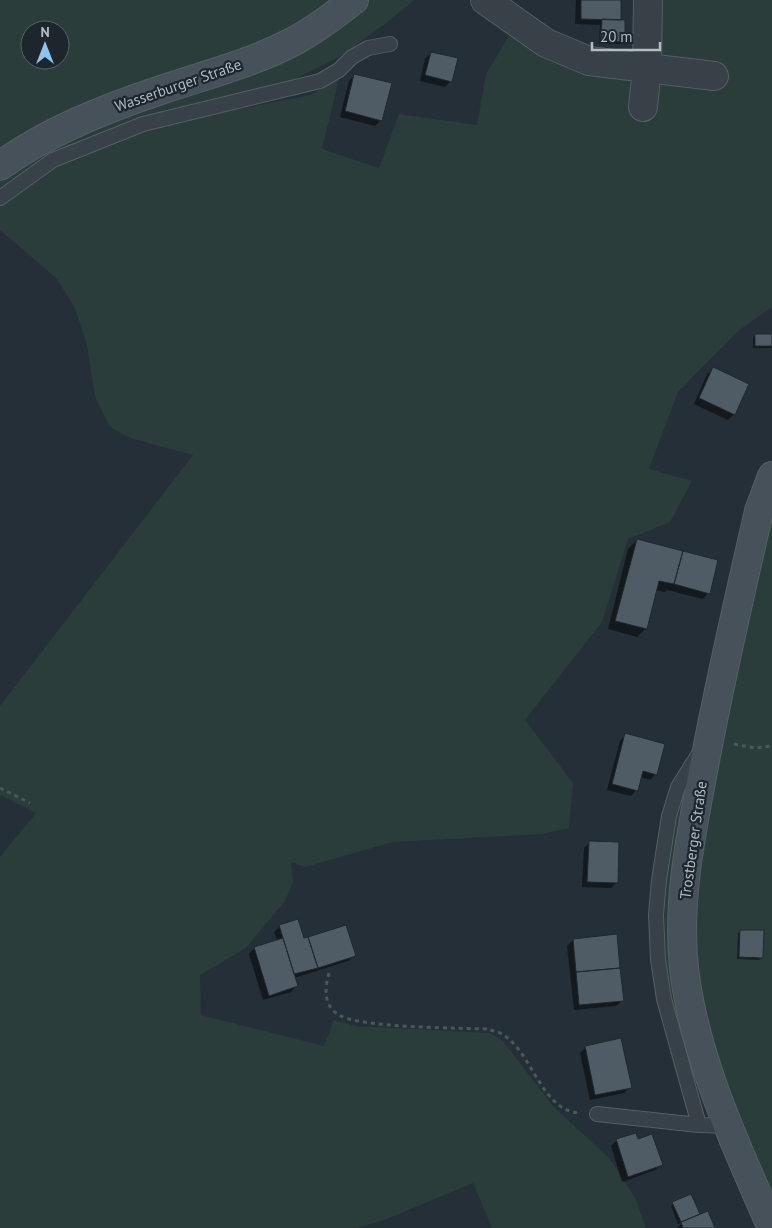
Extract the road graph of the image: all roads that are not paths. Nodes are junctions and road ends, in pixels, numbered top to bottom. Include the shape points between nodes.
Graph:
1 (354, 0) edge
2 (485, 0) edge
3 (648, 0) edge
4 (390, 44) dead end
5 (647, 68) junction
6 (714, 76) dead end
7 (643, 107) dead end
8 (0, 166) edge
9 (0, 198) edge
10 (772, 476) edge
11 (709, 739) junction
12 (596, 1114) road end
13 (699, 1125) junction
14 (729, 1126) junction
15 (772, 1228) edge

1 - 8 main road, Wasserburger Straße via 298,39 208,76 108,110 55,133
2 - 5 street via 546,43 589,62
3 - 5 street
4 - 9 lane via 368,48 320,81 142,124 99,140 53,160
5 - 6 street
5 - 7 street
10 - 11 main road, Trostberger Straße via 759,511
11 - 13 lane via 678,787 671,808 656,915 664,999
11 - 14 main road, Trostberger Straße via 686,868 683,941 686,976 698,1035 709,1076
12 - 13 lane
13 - 14 lane
14 - 15 main road, Trostberger Straße

